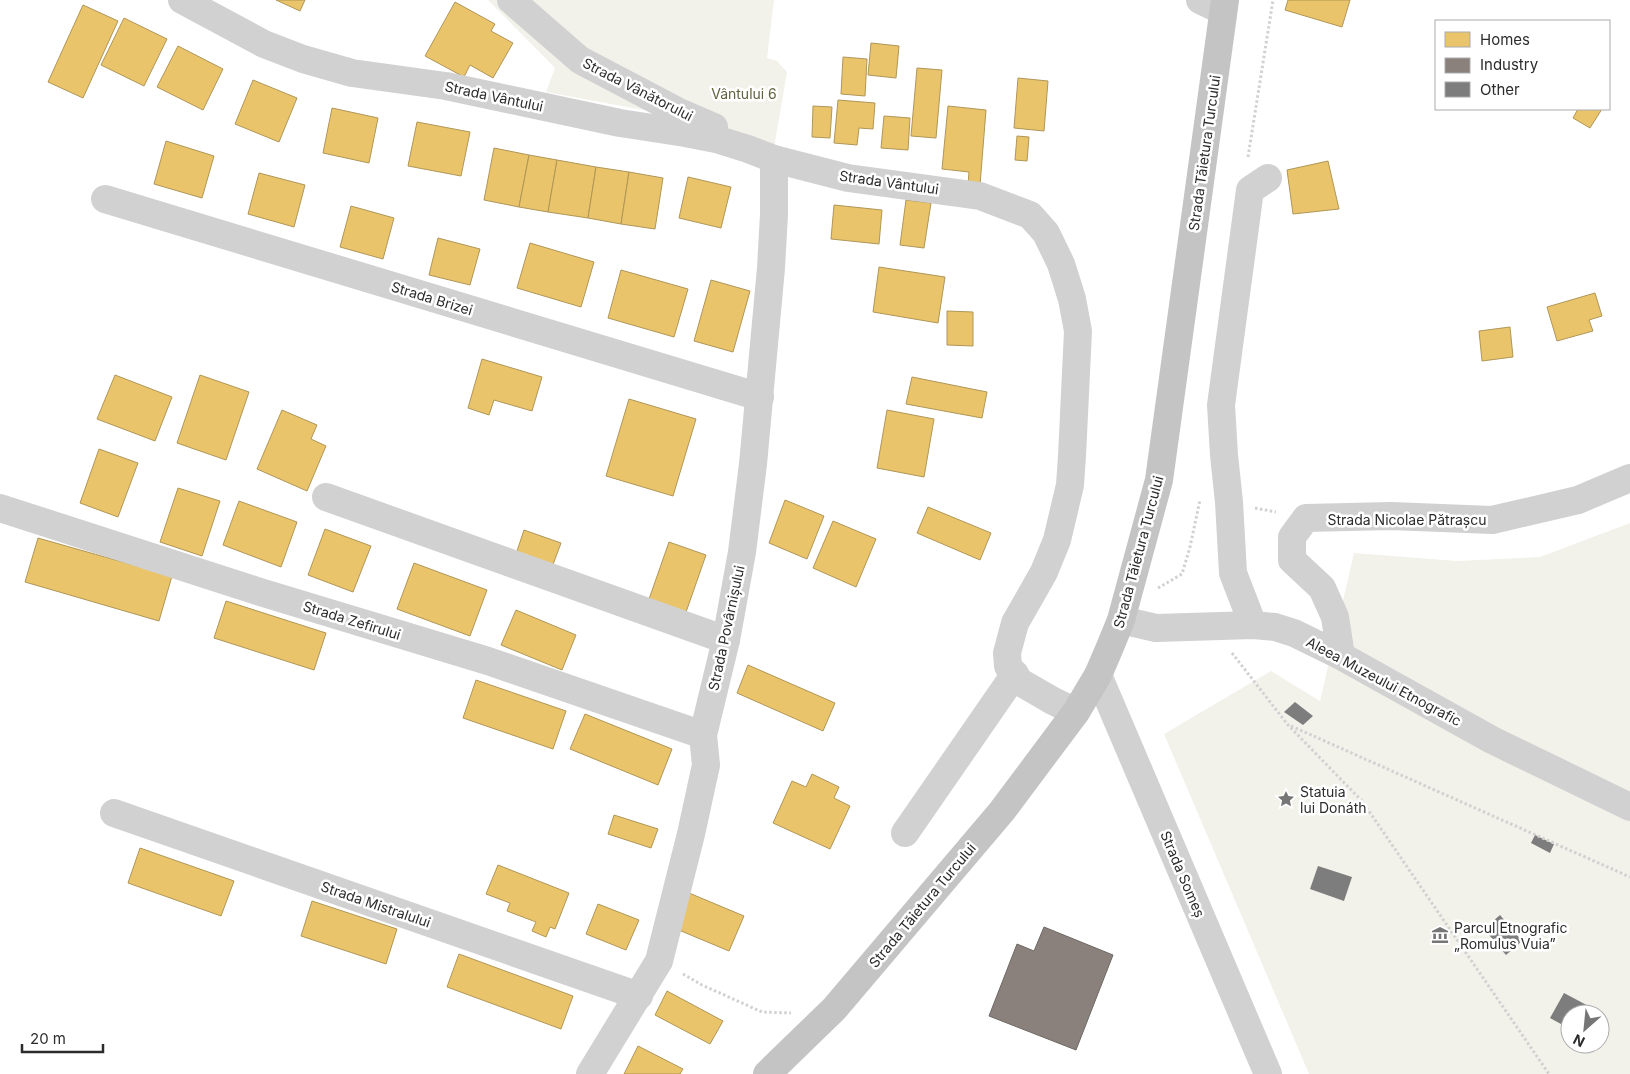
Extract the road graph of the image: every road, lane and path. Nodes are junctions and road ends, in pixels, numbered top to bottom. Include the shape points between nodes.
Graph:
1 (182, 0) edge
2 (511, 0) edge
3 (1216, 4) edge
4 (748, 148) junction
5 (774, 158) junction
6 (1268, 178) dead end
7 (104, 199) dead end
8 (760, 397) junction
9 (1630, 478) edge
10 (326, 497) dead end
11 (1229, 502) junction
12 (0, 508) edge
13 (1306, 518) junction
14 (1190, 547) dead end
15 (1153, 591) dead end
16 (1121, 620) junction
17 (1254, 626) junction
18 (1212, 627) junction
19 (726, 640) junction
20 (1341, 656) junction
21 (1015, 674) junction
22 (1098, 674) junction
23 (1076, 712) junction
24 (1288, 725) junction
25 (703, 735) junction
26 (1630, 807) edge
27 (114, 813) dead end
28 (905, 833) dead end
29 (1630, 878) edge
30 (659, 961) junction
31 (639, 996) junction
32 (834, 1009) junction
33 (590, 1074) edge
34 (767, 1074) edge
35 (1268, 1074) edge
36 (1549, 1074) edge

1 - 4 street, Strada Vântului via 264,44 352,73 446,86
2 - 4 street, Strada Vânătorului via 580,60 677,111 737,138
3 - 16 main road, Strada Tăietura Turcului via 1159,480
4 - 5 street, Strada Vântului
5 - 8 street, Strada Povârnișului via 774,214
5 - 21 street, Strada Vântului via 848,178 980,196 1030,215 1046,233 1057,256 1072,299 1078,331 1070,485 1057,540 1044,572 1015,623 1007,653 1008,666
6 - 11 street via 1250,190 1221,405
7 - 8 street, Strada Brizei
8 - 19 street, Strada Povârnișului via 742,552
9 - 13 street, Strada Nicolae Pătrașcu via 1578,500 1492,520 1391,516
10 - 19 street
11 - 13 path
11 - 17 street via 1233,573
12 - 25 street, Strada Zefirului via 256,591 488,661
13 - 20 street via 1292,537 1292,560 1322,588 1335,616
14 - 15 path via 1182,574
16 - 18 street, Aleea Muzeului Etnografic via 1156,628
16 - 22 main road, Strada Tăietura Turcului
17 - 18 street, Aleea Muzeului Etnografic
17 - 20 street, Aleea Muzeului Etnografic via 1275,627 1294,633
18 - 24 path
19 - 25 street, Strada Povârnișului
20 - 26 street, Aleea Muzeului Etnografic via 1492,740
21 - 23 street via 1020,682
21 - 28 street
22 - 23 main road, Strada Tăietura Turcului
22 - 35 street, Strada Someș
23 - 32 main road, Strada Tăietura Turcului via 1002,811
24 - 29 path
24 - 36 path via 1362,801
25 - 30 street, Strada Povârnișului via 706,765
27 - 31 street, Strada Mistralului
30 - 31 street, Strada Povârnișului
30 - 32 path via 762,1012
31 - 33 street, Strada Povârnișului
32 - 34 main road, Strada Tăietura Turcului

